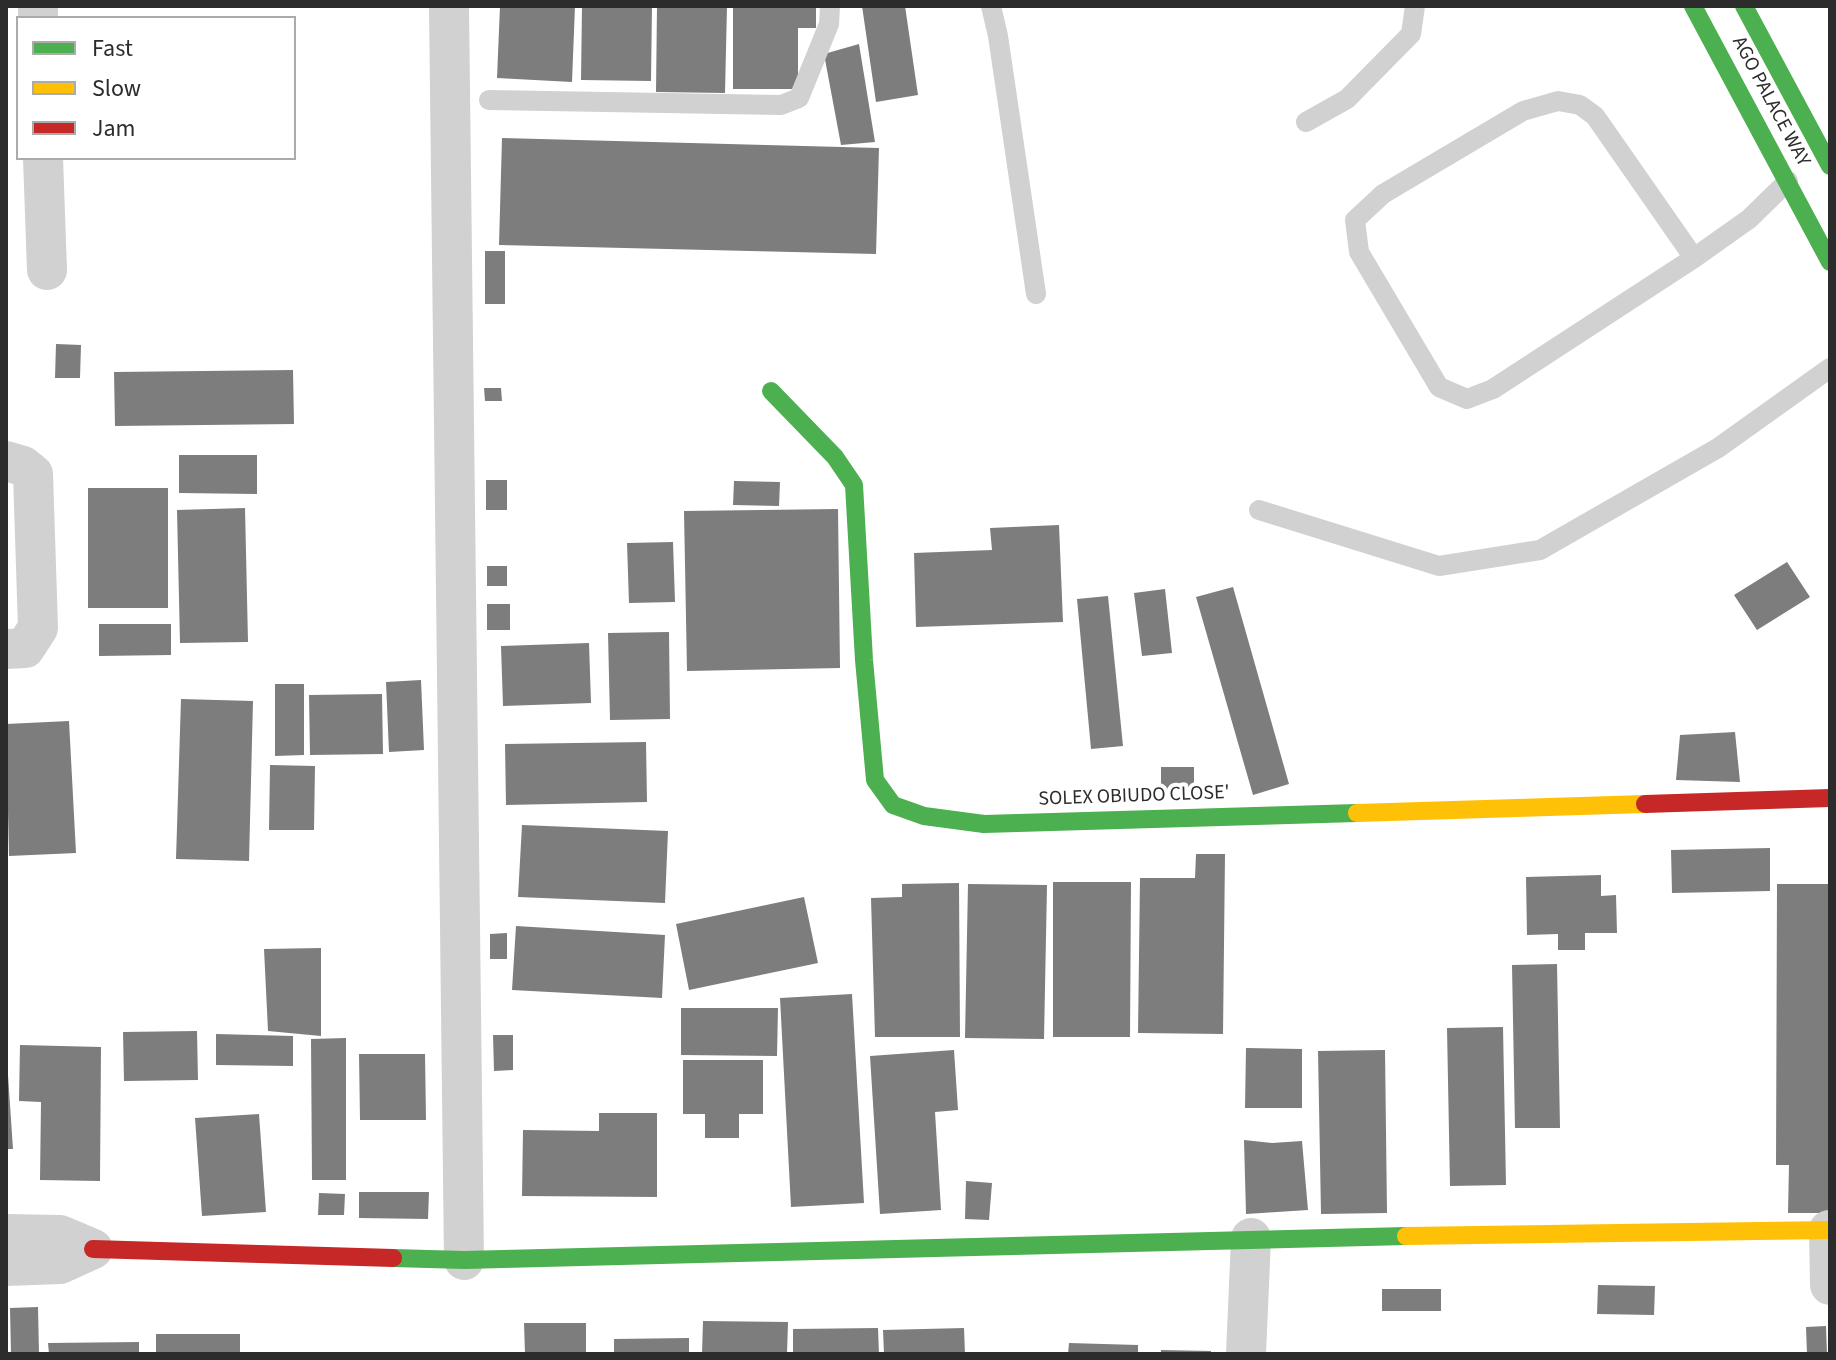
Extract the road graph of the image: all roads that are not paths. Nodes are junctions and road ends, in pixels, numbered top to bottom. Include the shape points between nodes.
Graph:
1 (449, 6) edge
2 (830, 6) edge
3 (991, 6) edge
4 (1415, 6) edge
5 (1693, 6) edge
6 (1744, 6) edge
7 (489, 100) dead end
8 (1306, 122) dead end
9 (43, 160) edge
10 (1830, 166) edge
11 (1788, 181) junction
12 (1694, 258) junction
13 (1830, 262) edge
14 (47, 270) dead end
15 (1036, 294) dead end
16 (1830, 368) edge
17 (771, 391) dead end
18 (6, 461) edge
19 (1259, 510) dead end
20 (6, 649) edge
21 (1830, 798) edge
22 (1829, 1230) edge
23 (6, 1234) edge
24 (1251, 1238) junction
25 (93, 1249) junction
26 (464, 1260) junction
27 (6, 1266) edge
28 (1830, 1285) edge
29 (1246, 1354) edge

1 - 26 street
2 - 7 lane via 829,24 799,98 781,105
3 - 15 lane
4 - 8 lane via 1411,34 1347,99
5 - 11 street, AGO PALACE WAY
6 - 10 street, AGO PALACE WAY
9 - 14 street
11 - 12 lane via 1749,219
11 - 13 street, AGO PALACE WAY
12 - 12 lane via 1493,389 1467,399 1439,387 1359,252 1355,220 1383,194 1523,111 1558,101 1580,105 1595,116
16 - 19 lane via 1718,448 1540,550 1439,566
17 - 21 street, SOLEX OBIUDO CLOSE' via 835,457 854,485 875,780 893,805 924,816 984,824
18 - 20 street via 33,474 38,628 25,648
22 - 24 street
22 - 28 street
23 - 25 street via 60,1235
24 - 26 street
24 - 29 street
25 - 26 street
25 - 27 street via 60,1264

